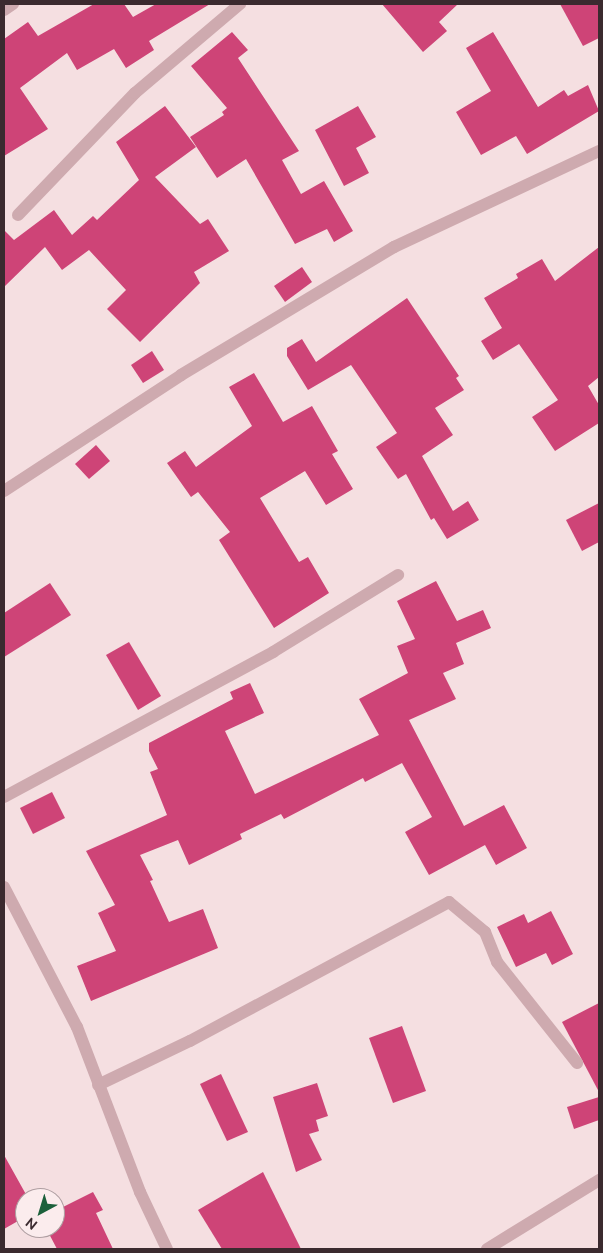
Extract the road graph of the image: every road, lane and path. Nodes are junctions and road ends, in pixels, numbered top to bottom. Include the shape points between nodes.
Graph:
1 (13, 4) edge
2 (240, 4) edge
3 (4, 10) edge
4 (599, 151) edge
5 (18, 215) dead end
6 (4, 491) edge
7 (398, 575) dead end
8 (4, 797) edge
9 (4, 887) edge
10 (577, 1063) dead end
11 (98, 1085) junction
12 (599, 1180) edge
13 (167, 1249) edge
14 (487, 1249) edge

1 - 3 street
2 - 5 street via 135,93
4 - 6 street via 394,247 181,375
7 - 8 street via 273,652
9 - 11 street via 77,1027
10 - 11 street via 497,962 486,932 449,902 190,1041
11 - 13 street via 140,1192
12 - 14 street

